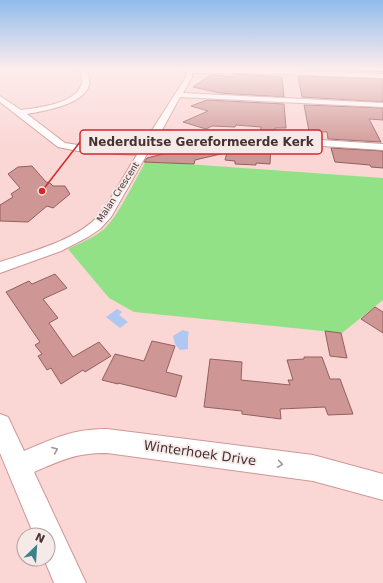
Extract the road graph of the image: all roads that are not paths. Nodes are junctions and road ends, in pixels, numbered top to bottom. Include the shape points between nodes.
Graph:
1 (77, 96) edge
2 (177, 96) edge
3 (203, 96) edge
4 (0, 98) edge
5 (383, 105) edge
6 (20, 113) junction
7 (155, 132) junction
8 (383, 147) edge
9 (144, 152) junction
10 (0, 268) edge
11 (0, 424) edge
12 (19, 466) junction
13 (383, 487) edge
14 (70, 583) edge

1 - 6 street via 57,105
2 - 7 street, Malan Crescent
3 - 5 street
4 - 6 street
6 - 9 street via 62,145
7 - 8 street
7 - 9 street, Malan Crescent
9 - 10 street, Malan Crescent via 97,225 78,237
11 - 12 street
12 -> 13 street, Winterhoek Drive via 68,445 107,441 313,468
12 - 14 street

